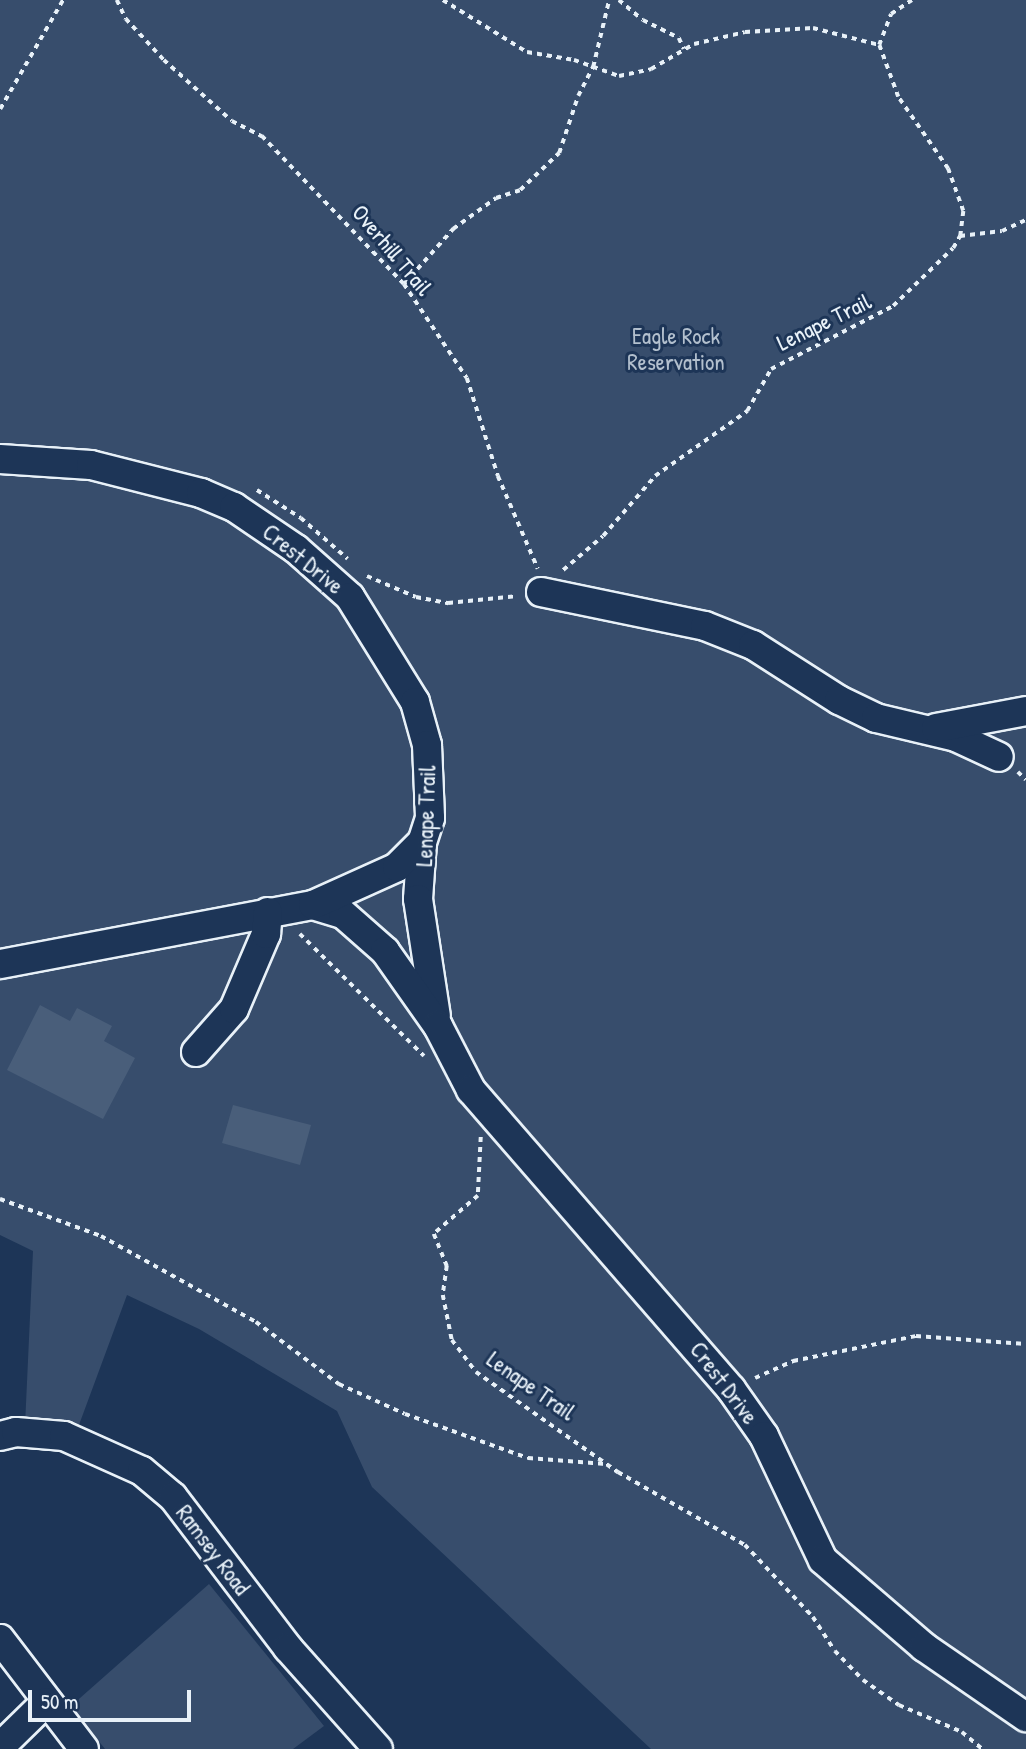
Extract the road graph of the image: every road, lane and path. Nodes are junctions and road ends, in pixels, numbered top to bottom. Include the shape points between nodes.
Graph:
1 (63, 0) edge
2 (117, 0) edge
3 (443, 0) edge
4 (609, 0) edge
5 (619, 0) edge
6 (912, 0) edge
7 (878, 45) junction
8 (684, 48) junction
9 (593, 66) junction
10 (0, 109) edge
11 (1026, 220) edge
12 (960, 236) junction
13 (404, 285) junction
14 (0, 458) edge
15 (369, 586) dead end
16 (541, 592) junction
17 (1026, 711) edge
18 (923, 730) junction
19 (999, 757) dead end
20 (422, 842) junction
21 (313, 905) junction
22 (268, 912) junction
23 (0, 964) edge
24 (438, 1026) junction
25 (196, 1052) dead end
26 (480, 1102) junction
27 (0, 1199) edge
28 (1026, 1344) edge
29 (731, 1389) junction
30 (0, 1436) edge
31 (608, 1465) junction
32 (0, 1639) edge
33 (46, 1702) junction
34 (1026, 1717) edge
35 (0, 1747) edge
36 (84, 1749) edge
37 (377, 1749) edge
38 (982, 1749) edge

1 - 10 path
2 - 13 path, Overhill Trail via 127,19 164,60 232,121 262,136
3 - 9 path via 527,52
4 - 9 path
5 - 8 path via 643,20 679,38
6 - 7 path via 891,14
7 - 8 path via 847,34 790,29 745,32
7 - 12 path via 898,97 948,169 963,211
8 - 9 path via 636,74 618,76
9 - 13 path via 578,96 566,140 549,166 453,229
11 - 12 path via 1002,231
12 - 16 path, Lenape Trail via 893,306 771,369 747,411 655,476 603,536
13 - 16 path, Overhill Trail via 467,378 498,477 534,554
14 - 20 street, Crest Drive via 91,465 201,493 234,507 296,548 350,597 415,702 427,746 431,791 430,818
15 - 16 path via 362,574 416,597 448,603
16 - 18 street via 705,626 753,645 839,701 876,718
17 - 18 street
18 - 19 street via 956,737
20 - 21 street, Crest Drive via 397,867
20 - 24 street, Crest Drive via 418,899
21 - 22 street, Crest Drive
21 - 24 street, Crest Drive via 330,908 360,925 385,951
22 - 23 street, Crest Drive via 72,954
22 - 25 street via 266,934 234,1009
24 - 26 street, Crest Drive
26 - 29 street, Crest Drive
26 - 31 path, Lenape Trail via 478,1196 435,1234 447,1266 443,1295 452,1340 475,1372
27 - 31 path via 123,1247 257,1322 339,1384 405,1414 528,1458
28 - 29 path via 916,1336 793,1361
29 - 34 street, Crest Drive via 764,1436 823,1560 924,1647
30 - 37 street, Ramsey Road via 16,1432 64,1436 142,1471 173,1497 288,1648
31 - 38 path, Lenape Trail via 745,1545 813,1617 835,1651 863,1680 899,1705 962,1731
32 - 33 street
33 - 35 street
33 - 36 street

